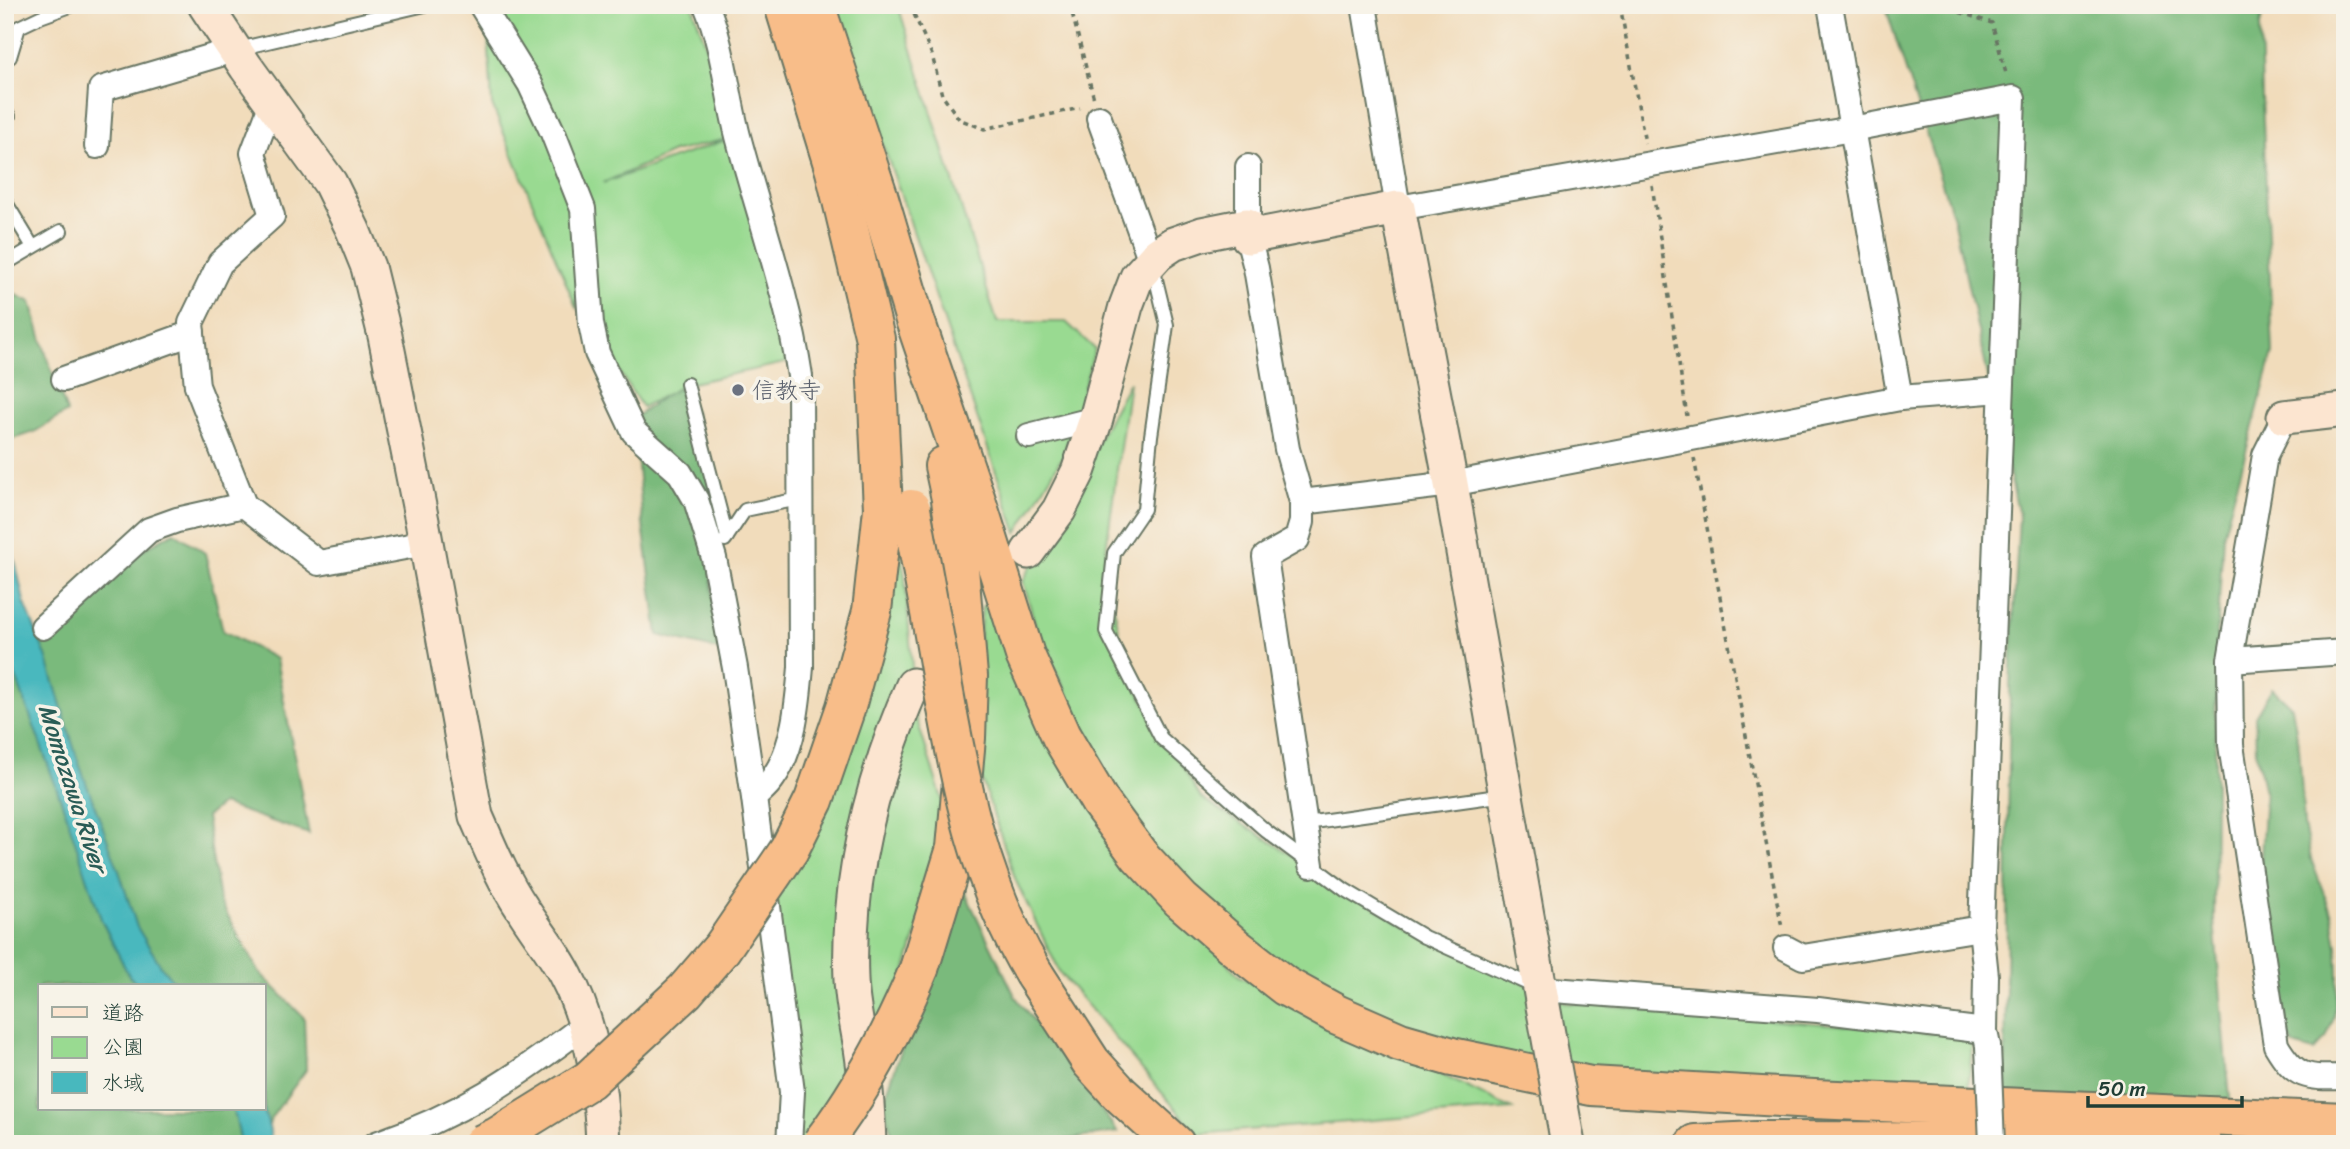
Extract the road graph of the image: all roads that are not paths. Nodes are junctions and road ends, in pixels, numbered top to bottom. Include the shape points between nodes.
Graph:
1 (74, 5) edge
2 (205, 5) edge
3 (425, 5) edge
4 (481, 5) edge
5 (706, 5) edge
6 (784, 5) edge
7 (815, 5) edge
8 (1364, 5) edge
9 (1830, 5) edge
10 (234, 50) junction
11 (5, 60) edge
12 (272, 103) junction
13 (1099, 118) road end
14 (1852, 129) junction
15 (97, 146) dead end
16 (1248, 167) dead end
17 (5, 201) edge
18 (1398, 208) junction
19 (61, 230) dead end
20 (1248, 237) junction
21 (33, 247) junction
22 (1151, 261) junction
23 (5, 264) edge
24 (915, 320) junction
25 (192, 333) junction
26 (64, 379) dead end
27 (687, 384) dead end
28 (2001, 390) junction
29 (1900, 398) junction
30 (2345, 410) edge
31 (2284, 417) joint
32 (1096, 419) junction
33 (1029, 436) dead end
34 (1451, 484) junction
35 (799, 499) junction
36 (1302, 502) junction
37 (244, 505) junction
38 (897, 509) junction
39 (727, 537) junction
40 (426, 543) junction
41 (1028, 552) dead end
42 (714, 558) junction
43 (43, 627) dead end
44 (2345, 652) edge
45 (2230, 660) junction
46 (913, 685) dead end
47 (1506, 794) junction
48 (754, 798) junction
49 (1306, 823) junction
50 (1311, 865) junction
51 (1981, 928) junction
52 (1786, 948) road end
53 (1542, 998) junction
54 (586, 1024) junction
55 (1987, 1038) junction
56 (2345, 1077) edge
57 (2345, 1122) edge
58 (1162, 1132) edge
59 (376, 1144) edge
60 (482, 1144) edge
61 (603, 1144) edge
62 (789, 1144) edge
63 (821, 1144) edge
64 (869, 1144) edge
65 (1568, 1144) edge
66 (1695, 1144) edge
67 (1992, 1144) edge
68 (2289, 1144) edge

1 - 11 lane via 19,27
2 - 10 street
3 - 10 lane
4 - 42 street via 530,84 583,209 597,353 634,432 680,473 696,500
5 - 35 street via 793,329 800,376
6 - 38 highway via 835,171 875,339
7 - 24 highway
8 - 18 street
9 - 14 street
10 - 12 street
10 - 15 street via 101,89
12 - 25 street via 253,153 272,216 220,263 191,323
12 - 40 street via 330,183 368,267
13 - 22 street
14 - 18 street
14 - 28 street via 2013,98
14 - 29 street
16 - 20 street
17 - 21 lane
18 - 20 street
18 - 34 street
19 - 21 lane
20 - 22 street via 1247,225 1202,234 1174,244
20 - 36 street via 1287,449
21 - 23 lane
22 - 32 street via 1137,277 1126,306
22 - 50 lane via 1167,325 1144,509 1114,553 1106,631 1161,738
24 - 57 highway via 1025,654 1062,736 1100,802 1139,855 1181,900 1286,986 1400,1042 1452,1058 1591,1086
24 - 63 highway, bridge via 951,499 968,677 956,848 919,969 895,1027 847,1111
25 - 26 street
25 - 37 street via 197,386
27 - 39 lane
28 - 29 street
28 - 51 street
29 - 34 street
30 - 31 street
31 - 45 street via 2265,455
32 - 33 street
32 - 41 street via 1059,510
34 - 36 street
34 - 47 street
35 - 39 lane via 745,510
35 - 48 street via 801,667 797,708 774,778
36 - 49 street via 1297,539 1265,558
37 - 40 street via 318,563
37 - 43 street via 149,530
38 - 58 highway, bridge via 961,786 1003,916 1091,1062
38 - 60 highway, bridge via 846,707 814,800 789,850 722,948 685,991 589,1080
39 - 42 lane
40 - 54 street via 476,816 520,906 566,976
42 - 48 street
44 - 45 street
45 - 56 street via 2231,745 2276,1045 2287,1064 2308,1077
46 - 64 street via 880,771 860,850 851,925 851,981
47 - 49 lane
47 - 53 street
48 - 62 street via 792,1092
49 - 50 street
50 - 53 lane via 1424,937
51 - 52 street via 1802,957
51 - 55 street
53 - 55 street via 1818,1010
53 - 65 street, bridge
54 - 59 street via 465,1107
54 - 61 street via 602,1100
55 - 67 street, bridge
66 - 68 highway via 1921,1140

